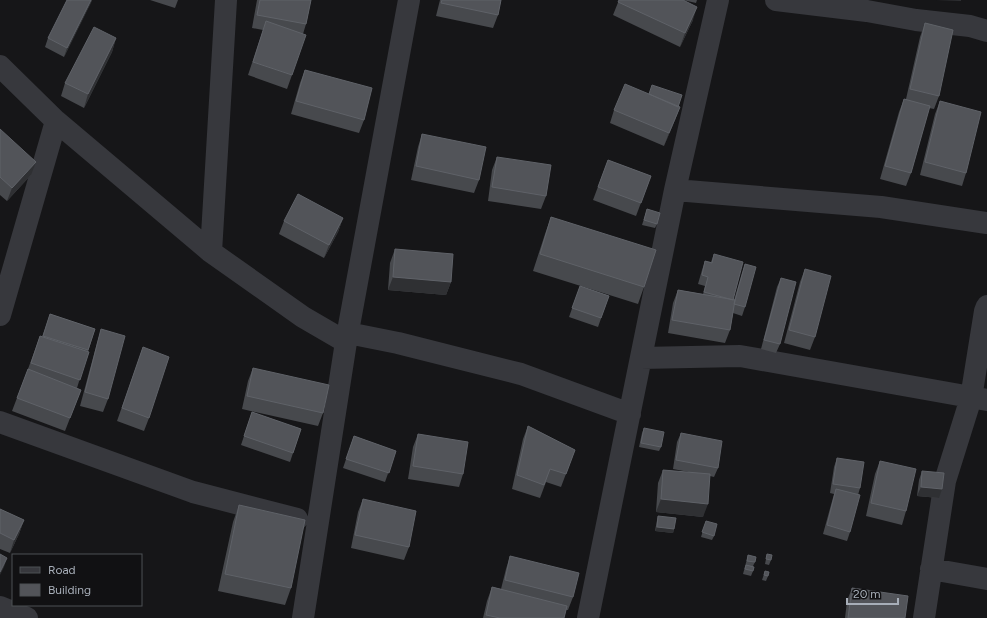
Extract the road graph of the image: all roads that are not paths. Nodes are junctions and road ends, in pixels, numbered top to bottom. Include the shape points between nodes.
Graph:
1 (226, 0) edge
2 (409, 0) edge
3 (718, 0) edge
4 (776, 0) edge
5 (987, 31) edge
6 (0, 66) edge
7 (56, 121) junction
8 (675, 190) junction
9 (987, 223) edge
10 (211, 252) junction
11 (987, 306) edge
12 (0, 315) edge
13 (347, 337) junction
14 (641, 358) junction
15 (979, 399) edge
16 (630, 414) junction
17 (0, 422) edge
18 (317, 525) junction
19 (931, 569) junction
20 (987, 579) edge
21 (0, 607) edge
22 (27, 618) edge
23 (303, 618) edge
24 (588, 618) edge
25 (924, 618) edge

1 - 10 street
2 - 13 street
3 - 8 street
4 - 5 street via 970,26
6 - 7 street
7 - 10 street
7 - 12 street
8 - 9 street via 881,207
8 - 14 street
10 - 13 street via 303,317
11 - 15 street
13 - 16 street via 398,343 521,374
13 - 18 street
14 - 15 street via 740,356
14 - 16 street
15 - 19 street via 945,481
16 - 24 street
17 - 18 street via 193,492
18 - 23 street
19 - 20 street
19 - 25 street
21 - 22 street

